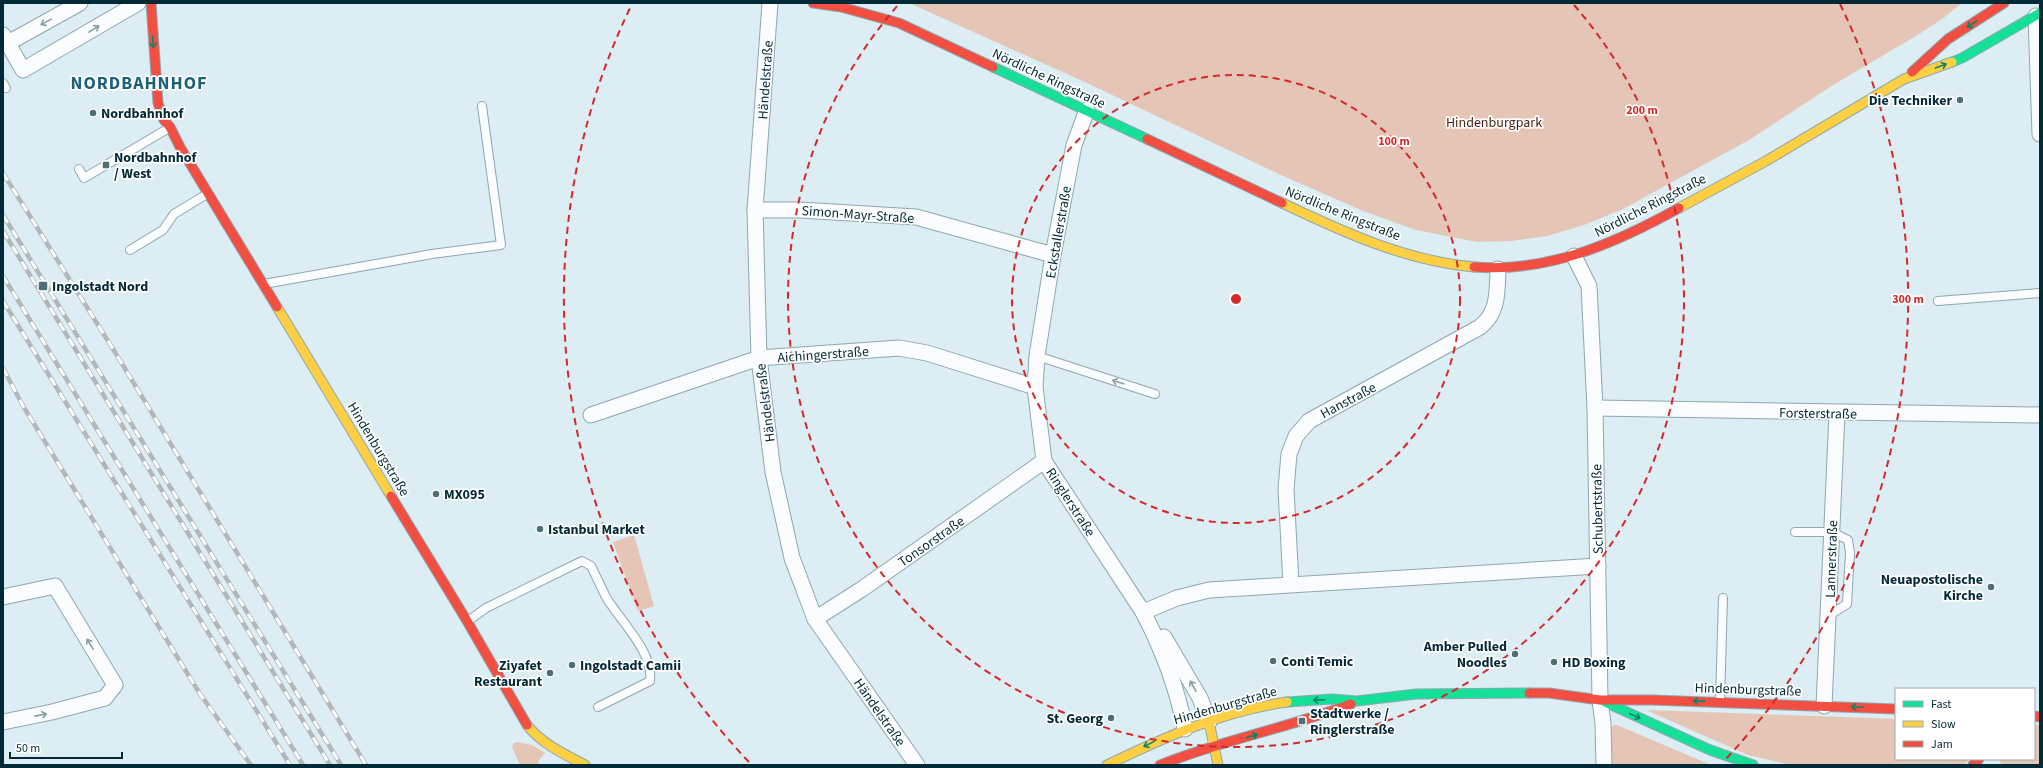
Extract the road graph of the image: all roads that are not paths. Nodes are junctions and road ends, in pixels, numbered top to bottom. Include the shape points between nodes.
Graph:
1 (80, 3) edge
2 (138, 3) edge
3 (151, 3) edge
4 (770, 3) edge
5 (813, 3) edge
6 (2004, 3) edge
7 (2038, 15) edge
8 (5, 39) edge
9 (1904, 80) junction
10 (169, 103) dead end
11 (482, 106) dead end
12 (1087, 110) junction
13 (170, 127) junction
14 (2040, 134) edge
15 (79, 169) dead end
16 (209, 193) junction
17 (755, 210) junction
18 (130, 250) dead end
19 (1053, 255) junction
20 (1574, 256) junction
21 (1498, 269) junction
22 (263, 284) junction
23 (2040, 293) edge
24 (1938, 301) dead end
25 (1037, 356) junction
26 (759, 358) junction
27 (1035, 387) junction
28 (1155, 394) dead end
29 (1595, 408) junction
30 (1837, 413) junction
31 (591, 415) dead end
32 (2040, 415) edge
33 (1044, 461) junction
34 (1795, 532) dead end
35 (1832, 532) junction
36 (1598, 566) junction
37 (1291, 584) junction
38 (3, 597) edge
39 (1723, 598) dead end
40 (1143, 612) junction
41 (815, 619) junction
42 (468, 621) junction
43 (1600, 700) junction
44 (1358, 701) junction
45 (1720, 702) junction
46 (1824, 706) junction
47 (598, 707) dead end
48 (1895, 709) edge
49 (3, 722) edge
50 (1208, 722) junction
51 (1188, 743) junction
52 (1214, 747) junction
53 (585, 765) edge
54 (917, 765) edge
55 (1107, 765) edge
56 (1160, 765) edge
57 (1193, 765) edge
58 (1218, 765) edge
59 (1604, 765) edge
60 (1749, 765) edge

1 -> 8 street
8 -> 2 street via 25,73
3 -> 13 main road, Hindenburgstraße via 156,94 160,112
4 - 17 street, Händelstraße
5 - 12 main road, Nördliche Ringstraße via 841,7 899,23
6 -> 9 main road, Nördliche Ringstraße via 1948,39
9 -> 7 main road, Nördliche Ringstraße via 1962,58
7 - 14 street
9 - 20 main road, Nördliche Ringstraße via 1766,161 1667,215 1598,248
10 - 13 main road, Hindenburgstraße
11 - 22 lane via 501,245 432,254
12 - 19 street, Eckstallerstraße via 1074,145
12 - 21 main road, Nördliche Ringstraße via 1313,218 1368,241 1451,266
13 - 15 lane via 84,178
13 - 16 main road, Hindenburgstraße
16 - 18 lane via 174,214 163,230
16 - 22 main road, Hindenburgstraße
17 - 19 street, Simon-Mayr-Straße via 916,217
17 - 26 street, Händelstraße
19 - 25 street, Eckstallerstraße
20 - 21 main road, Nördliche Ringstraße
20 - 29 street, Schubertstraße via 1589,286
21 - 37 street, Hanstraße via 1495,309 1489,320 1314,418 1296,436 1289,454 1286,489
22 - 42 main road, Hindenburgstraße
23 - 24 lane
25 - 27 street, Ringlerstraße
28 -> 25 lane
26 - 27 street, Aichingerstraße via 899,348 927,353
26 - 31 street, Aichingerstraße
26 - 41 street, Händelstraße via 773,472 783,522 792,558
27 - 33 street, Ringlerstraße
29 - 30 street, Forsterstraße
29 - 36 street, Schubertstraße
30 - 32 street, Forsterstraße
30 - 35 street, Lannerstraße
33 - 40 street, Ringlerstraße
33 - 41 street, Tonsorstraße via 868,585
34 - 35 lane
35 - 46 street, Lannerstraße
36 - 37 street
36 - 43 street, Schubertstraße
37 - 40 street via 1208,590 1177,598
49 -> 38 street via 105,698 115,685 55,586
39 - 45 lane
50 -> 40 street, Ringlerstraße via 1200,698 1176,656 1160,630
40 - 51 street, Ringlerstraße via 1166,659 1181,707
41 - 54 street, Händelstraße
42 - 47 lane via 486,608 582,560 588,562 606,597 644,653 651,672 650,680
42 - 53 main road, Hindenburgstraße via 530,729 551,747
43 - 44 main road, Hindenburgstraße via 1549,693 1490,692 1416,694
45 -> 43 main road, Hindenburgstraße
43 - 59 street, Schubertstraße
43 -> 60 main road, Hindenburgstraße
44 -> 50 main road, Hindenburgstraße via 1325,699 1275,704
52 -> 44 main road, Hindenburgstraße via 1322,715
45 - 46 main road, Hindenburgstraße
48 -> 46 main road, Hindenburgstraße
50 - 51 main road, Hindenburgstraße
50 - 52 main road, Ringlerstraße
51 - 52 main road, Hindenburgstraße
51 -> 55 main road, Hindenburgstraße via 1160,739
51 - 56 main road, Hindenburgstraße
51 - 57 main road
52 - 58 main road, Ringlerstraße

